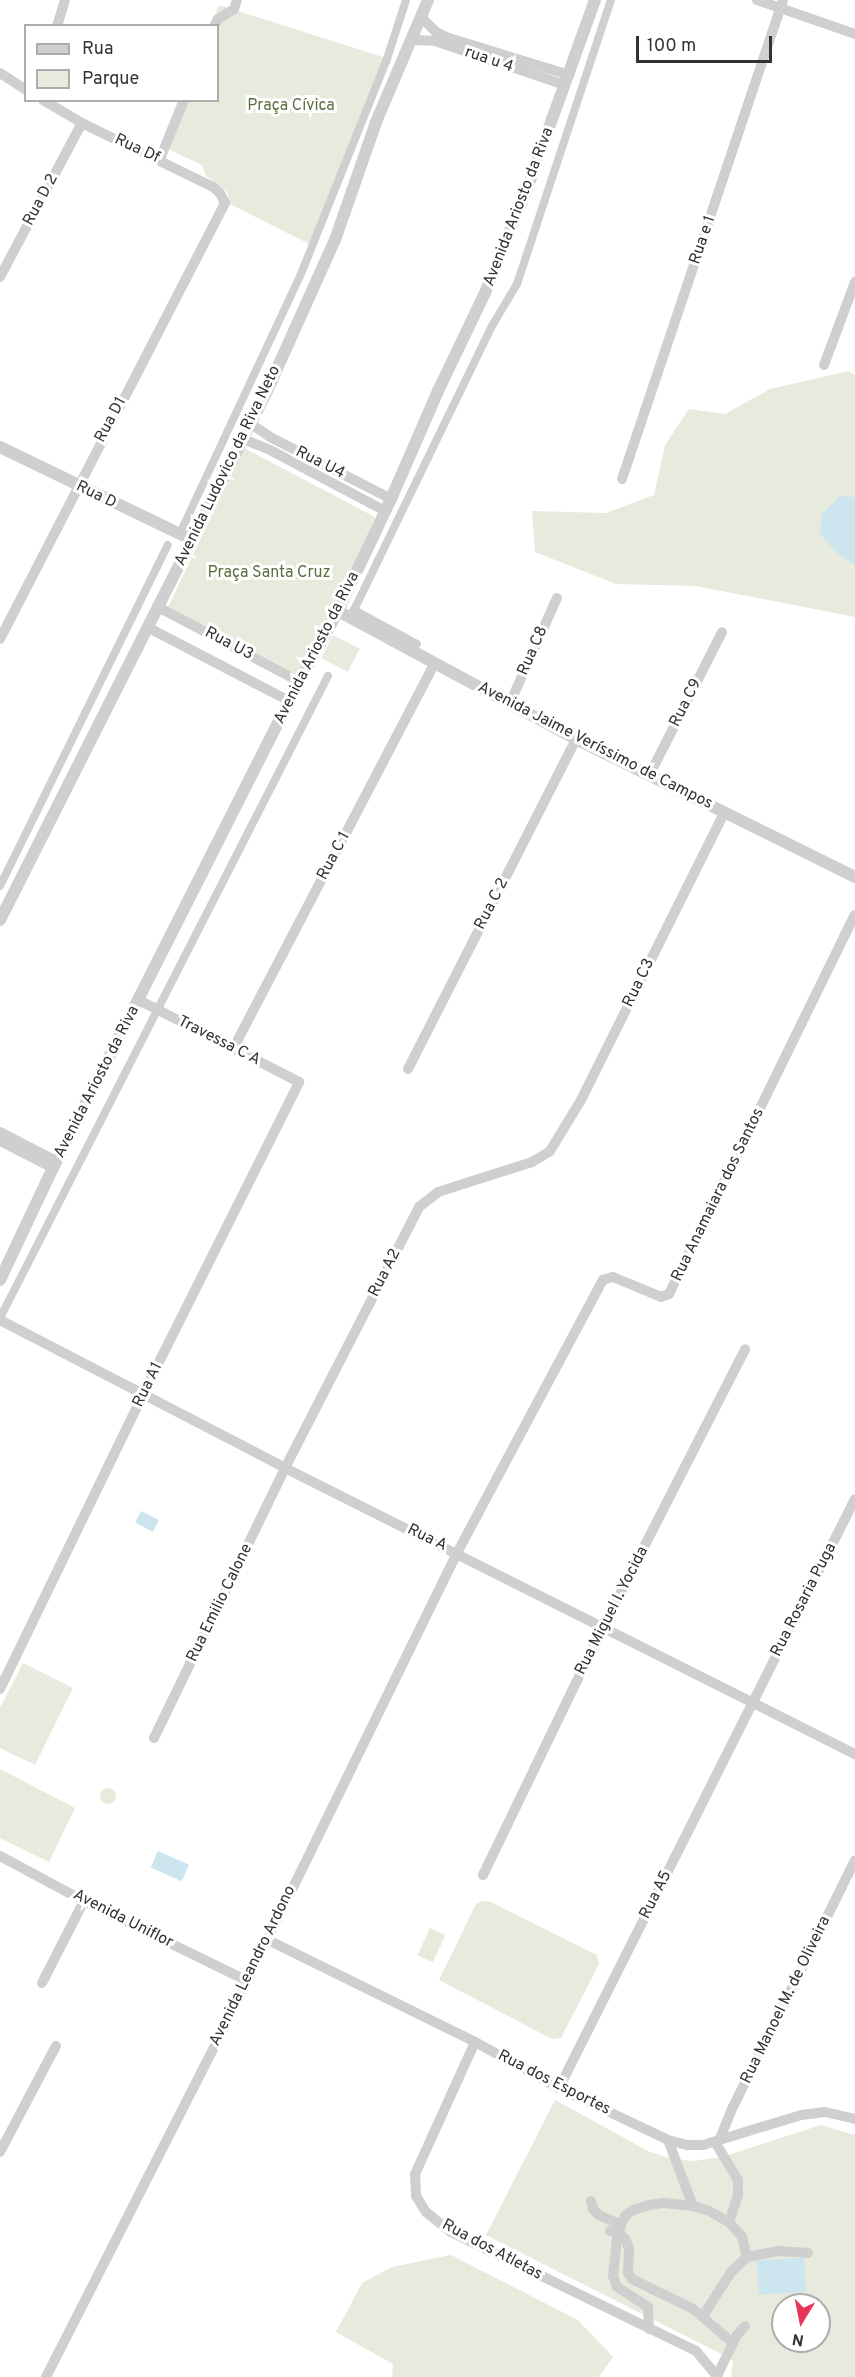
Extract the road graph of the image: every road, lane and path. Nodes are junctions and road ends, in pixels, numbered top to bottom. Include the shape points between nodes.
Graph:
1 (65, 0) edge
2 (406, 0) edge
3 (428, 0) edge
4 (595, 0) edge
5 (611, 0) edge
6 (757, 0) edge
7 (236, 4) edge
8 (782, 4) edge
9 (422, 18) junction
10 (58, 24) edge
11 (215, 24) edge
12 (855, 34) edge
13 (412, 40) junction
14 (0, 73) edge
15 (567, 80) junction
16 (24, 89) edge
17 (46, 102) edge
18 (183, 102) edge
19 (82, 123) junction
20 (160, 159) junction
21 (225, 203) joint
22 (0, 278) edge
23 (855, 282) edge
24 (824, 365) dead end
25 (251, 424) junction
26 (243, 440) junction
27 (0, 447) edge
28 (323, 465) junction
29 (316, 475) junction
30 (622, 479) dead end
31 (77, 486) junction
32 (388, 505) junction
33 (182, 529) dead end
34 (192, 540) junction
35 (168, 544) dead end
36 (556, 598) dead end
37 (158, 607) junction
38 (338, 611) junction
39 (147, 627) junction
40 (722, 632) dead end
41 (0, 639) edge
42 (417, 644) dead end
43 (435, 663) junction
44 (328, 676) dead end
45 (300, 682) junction
46 (289, 701) junction
47 (510, 703) junction
48 (576, 739) junction
49 (650, 774) junction
50 (724, 813) junction
51 (855, 877) edge
52 (0, 886) edge
53 (855, 915) edge
54 (0, 920) edge
55 (140, 1000) junction
56 (158, 1010) junction
57 (234, 1049) junction
58 (408, 1069) dead end
59 (299, 1082) joint
60 (0, 1132) edge
61 (0, 1141) edge
62 (550, 1151) joint
63 (54, 1165) junction
64 (0, 1280) edge
65 (0, 1319) edge
66 (745, 1349) dead end
67 (143, 1394) junction
68 (285, 1468) junction
69 (855, 1499) edge
70 (457, 1553) junction
71 (603, 1627) junction
72 (0, 1689) edge
73 (752, 1701) junction
74 (154, 1738) dead end
75 (855, 1754) edge
76 (0, 1856) edge
77 (855, 1860) edge
78 (483, 1875) dead end
79 (84, 1901) junction
80 (266, 1939) junction
81 (247, 1981) junction
82 (42, 1983) dead end
83 (475, 2042) junction
84 (56, 2046) dead end
85 (559, 2088) junction
86 (855, 2119) edge
87 (668, 2140) junction
88 (717, 2141) junction
89 (0, 2152) edge
90 (591, 2201) dead end
91 (693, 2206) junction
92 (729, 2222) junction
93 (616, 2230) junction
94 (808, 2253) dead end
95 (747, 2257) junction
96 (703, 2316) junction
97 (745, 2326) dead end
98 (648, 2329) junction
99 (733, 2343) junction
100 (46, 2377) edge
101 (717, 2377) edge

1 - 10 street
2 - 33 street via 386,62 301,274
3 - 9 street, Avenida Ludovico da Riva Neto
4 - 15 street, Avenida Ariosto da Riva
5 - 42 street via 517,284 492,326 354,610
6 - 8 street
7 - 11 street
8 - 12 street
8 - 30 street, Rua e 1
9 - 13 street, Avenida Ludovico da Riva Neto
9 - 15 street, rua u 4 via 449,38
13 - 15 street, rua u 4 via 435,41
13 - 25 street, Avenida Ludovico da Riva Neto via 376,123 335,240
14 - 16 street
15 - 32 street, Avenida Ariosto da Riva via 485,293
17 - 19 street, Rua Df
18 - 20 street
19 - 20 street, Rua Df
19 - 22 street, Rua D 2
20 - 21 street, Rua Df via 213,187
21 - 31 street, Rua D1
23 - 24 street
25 - 26 street, Avenida Ludovico da Riva Neto
25 - 28 street, Rua U4
26 - 29 street, Rua U4
26 - 34 street, Avenida Ludovico da Riva Neto
27 - 31 street, Rua D
28 - 29 street
28 - 32 street, Rua U4
29 - 32 street, Rua U4
31 - 34 street, Rua D
31 - 41 street, Rua D1
32 - 38 street, Avenida Ariosto da Riva
34 - 37 street, Avenida Ludovico da Riva Neto
35 - 52 street
36 - 47 street, Rua C8
37 - 39 street, Avenida Ludovico da Riva Neto
37 - 45 street, Rua U3
38 - 43 street, Avenida Jaime Veríssimo de Campos
38 - 45 street, Avenida Ariosto da Riva
39 - 46 street, Rua U3
39 - 54 street, Avenida Ludovico da Riva Neto
40 - 49 street, Rua C9
43 - 47 street, Avenida Jaime Veríssimo de Campos
43 - 57 street, Rua C 1
44 - 56 street
45 - 46 street, Avenida Ariosto da Riva
46 - 55 street, Avenida Ariosto da Riva
47 - 48 street, Avenida Jaime Veríssimo de Campos
48 - 49 street, Avenida Jaime Veríssimo de Campos
48 - 58 street, Rua C 2
49 - 50 street, Avenida Jaime Veríssimo de Campos
50 - 51 street, Avenida Jaime Veríssimo de Campos
50 - 62 street, Rua C3 via 581,1100
53 - 70 street, Rua Anamaiara dos Santos via 669,1294 661,1297 613,1277 603,1280
55 - 56 street, Travessa C A
55 - 63 street, Avenida Ariosto da Riva
56 - 57 street, Travessa C A
56 - 65 street
57 - 59 street, Travessa C A
59 - 67 street, Rua A1
60 - 63 street
61 - 63 street
62 - 68 street, Rua A2 via 532,1162 438,1192 418,1207
63 - 64 street, Avenida Ariosto da Riva
65 - 67 street, Rua A
66 - 71 street, Rua Miguel I. Yocida
67 - 68 street, Rua A
67 - 72 street, Rua A1
68 - 70 street, Rua A
68 - 74 street, Rua Emilio Calone
69 - 73 street, Rua Rosaria Puga
70 - 71 street, Rua A
70 - 80 street, Avenida Leandro Ardono
71 - 73 street, Rua A
71 - 78 street, Rua Miguel I. Yocida
73 - 75 street, Rua A
73 - 85 street, Rua A5
76 - 79 street, Avenida Uniflor
77 - 88 street, Rua Manoel M. de Oliveira
79 - 81 street, Avenida Uniflor
79 - 82 street
80 - 81 street, Avenida Leandro Ardono
80 - 83 street, Rua dos Esportes
81 - 100 street, Avenida Leandro Ardono
83 - 85 street, Rua dos Esportes
83 - 98 street, Rua dos Atletas via 415,2174 416,2196 426,2212 451,2232
84 - 89 street
85 - 87 street, Rua dos Esportes
86 - 88 street, Rua dos Esportes via 825,2112 801,2115
87 - 88 street, Rua dos Esportes via 687,2145
87 - 91 street
88 - 92 street via 738,2180 738,2195
90 - 93 street via 593,2209
91 - 92 street
91 - 93 street via 649,2205 625,2216
92 - 95 street via 742,2236
93 - 96 street via 629,2248 628,2273 632,2279 683,2297
93 - 98 street via 613,2276 617,2287 648,2307
94 - 95 street via 779,2250
95 - 96 street via 731,2272
96 - 99 street
97 - 99 street
98 - 101 street, Rua dos Atletas via 696,2351
99 - 101 street

